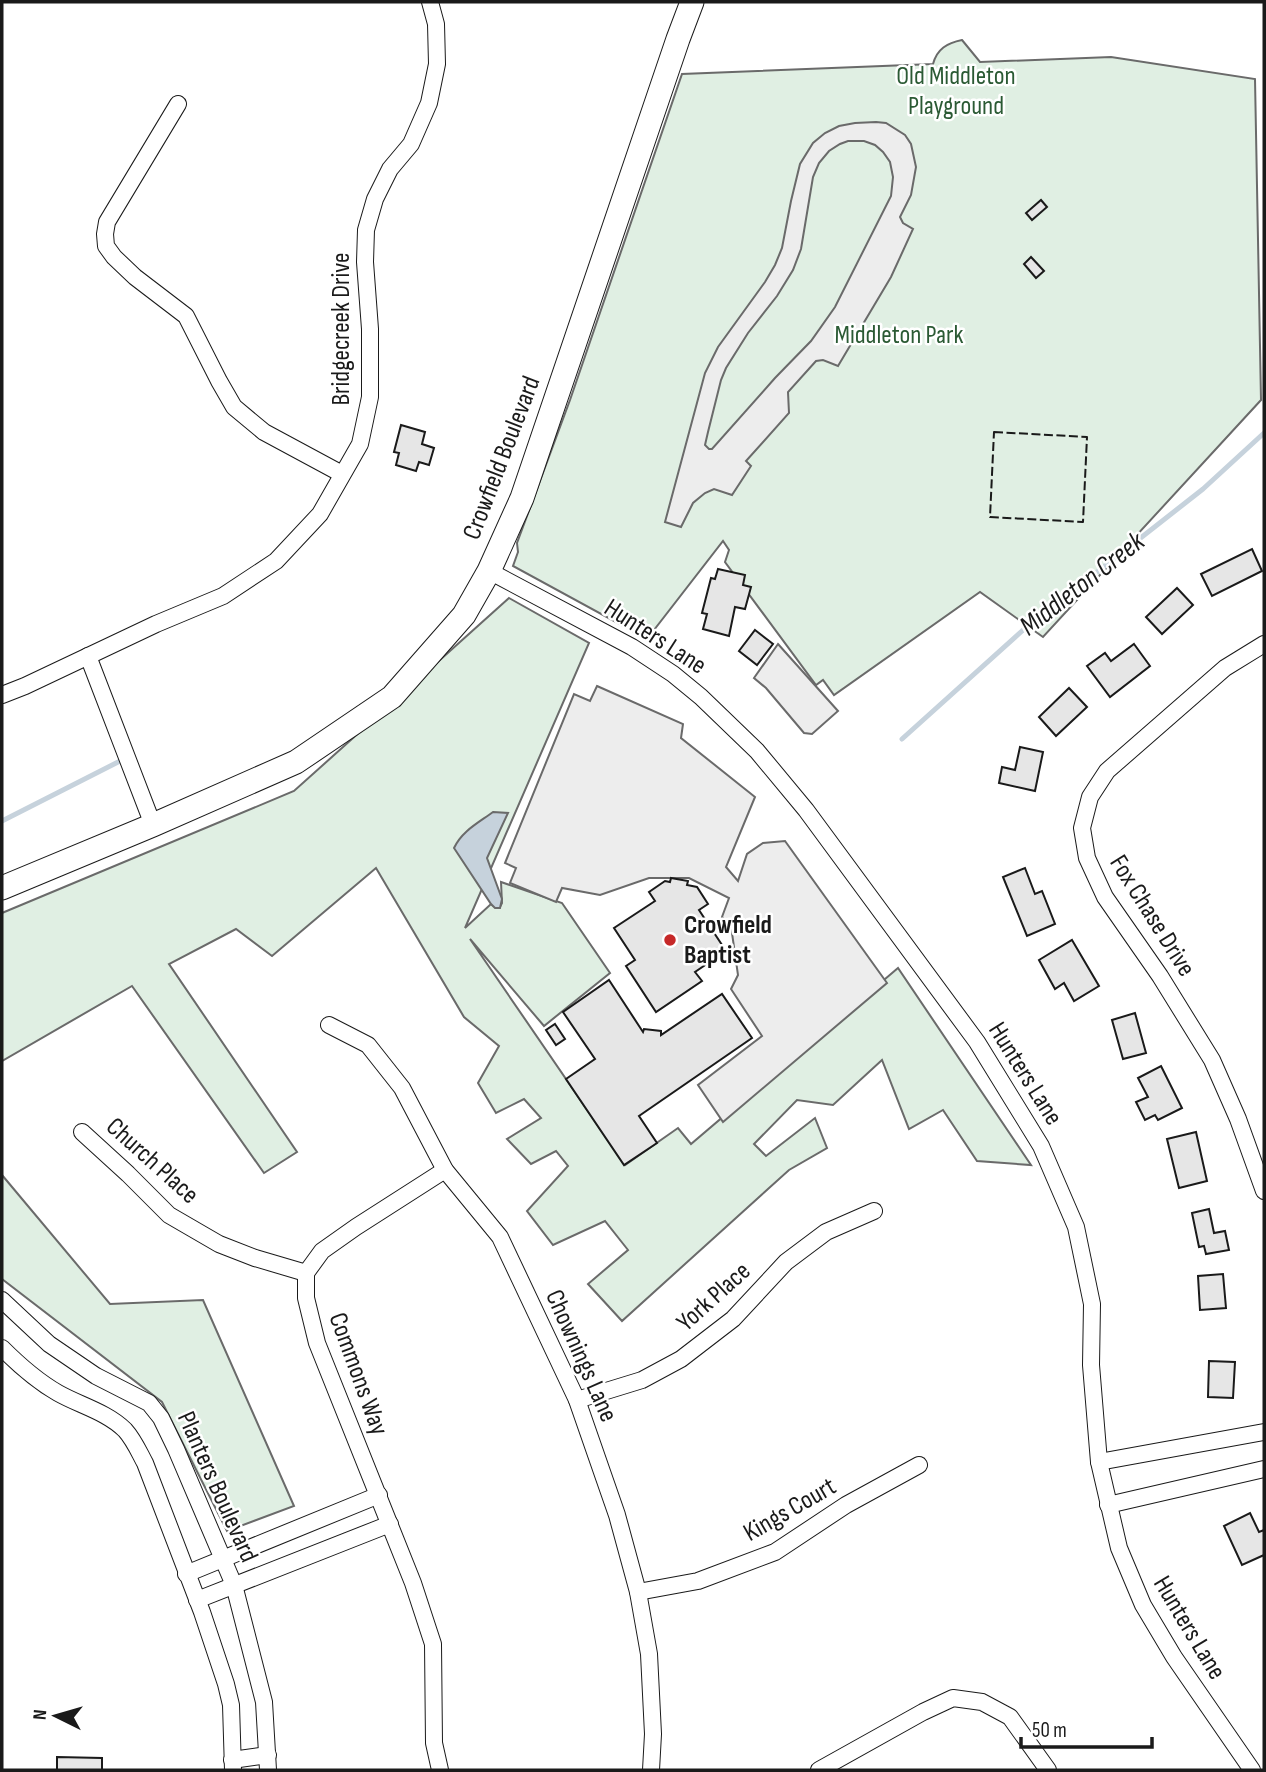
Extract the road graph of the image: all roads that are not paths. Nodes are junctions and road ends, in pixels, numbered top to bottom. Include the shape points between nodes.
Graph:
1 (430, 2) edge
2 (684, 2) edge
3 (692, 2) edge
4 (678, 39) junction
5 (178, 104) dead end
6 (342, 474) junction
7 (489, 571) junction
8 (1264, 644) edge
9 (88, 656) junction
10 (2, 695) edge
11 (153, 825) junction
12 (2, 888) edge
13 (329, 1024) dead end
14 (82, 1132) dead end
15 (445, 1170) junction
16 (1264, 1191) edge
17 (874, 1211) dead end
18 (306, 1273) junction
19 (2, 1300) edge
20 (2, 1348) edge
21 (578, 1400) junction
22 (1264, 1432) edge
23 (1099, 1462) junction
24 (919, 1465) dead end
25 (1264, 1469) edge
26 (379, 1495) junction
27 (1108, 1505) junction
28 (390, 1524) junction
29 (222, 1558) junction
30 (186, 1574) junction
31 (234, 1586) junction
32 (638, 1592) junction
33 (197, 1600) junction
34 (268, 1763) edge
35 (233, 1765) edge
36 (440, 1770) edge
37 (651, 1770) edge
38 (819, 1770) edge
39 (1048, 1770) edge
40 (1252, 1770) edge

1 - 6 street, Bridgecreek Drive via 437,64 429,103 411,144 380,189 366,230 370,397 360,444
2 - 4 main road, Crowfield Boulevard
3 - 4 main road, Crowfield Boulevard
4 - 7 main road, Crowfield Boulevard via 522,498
5 - 6 street via 107,222 106,246 135,277 186,316 234,407 264,432
6 - 9 street, Bridgecreek Drive via 320,514 276,561 223,596
7 - 11 main road, Crowfield Boulevard via 464,615 392,697 296,762
7 - 23 street, Hunters Lane via 632,647 673,674 757,751 806,810 977,1042 1041,1146 1076,1227 1092,1304 1091,1365
8 - 16 street, Fox Chase Drive via 1225,668 1107,771 1090,797 1082,828 1087,858 1105,897 1212,1060
9 - 10 street, Bridgecreek Drive
9 - 11 street
11 - 12 main road, Crowfield Boulevard
13 - 15 street, Chownings Lane via 368,1045 401,1088
14 - 18 street, Church Place via 169,1215 219,1244
15 - 18 street via 322,1251
15 - 21 street, Chownings Lane via 499,1237
17 - 21 street, York Place via 826,1232 786,1262 733,1319 681,1359 642,1380
18 - 26 street, Commons Way via 306,1298 317,1343
19 - 29 street, Planters Boulevard via 49,1344 96,1376 149,1403 176,1449
20 - 30 street via 57,1393 109,1419 129,1435 145,1463
21 - 32 street, Chownings Lane
22 - 23 street
23 - 27 street, Hunters Lane
24 - 32 street, Kings Court via 846,1505 775,1552 698,1581
25 - 27 street
26 - 28 street, Commons Way
26 - 29 street
27 - 40 street, Hunters Lane via 1119,1548 1143,1605
28 - 31 street
28 - 36 street, Commons Way via 433,1644 434,1743
29 - 30 street
29 - 31 street, Planters Boulevard
30 - 33 street
31 - 33 street
31 - 34 street, Planters Boulevard via 264,1702
32 - 37 street, Chownings Lane via 649,1654
33 - 35 street via 231,1705
34 - 35 street
38 - 39 street via 953,1698 982,1702 1010,1717

